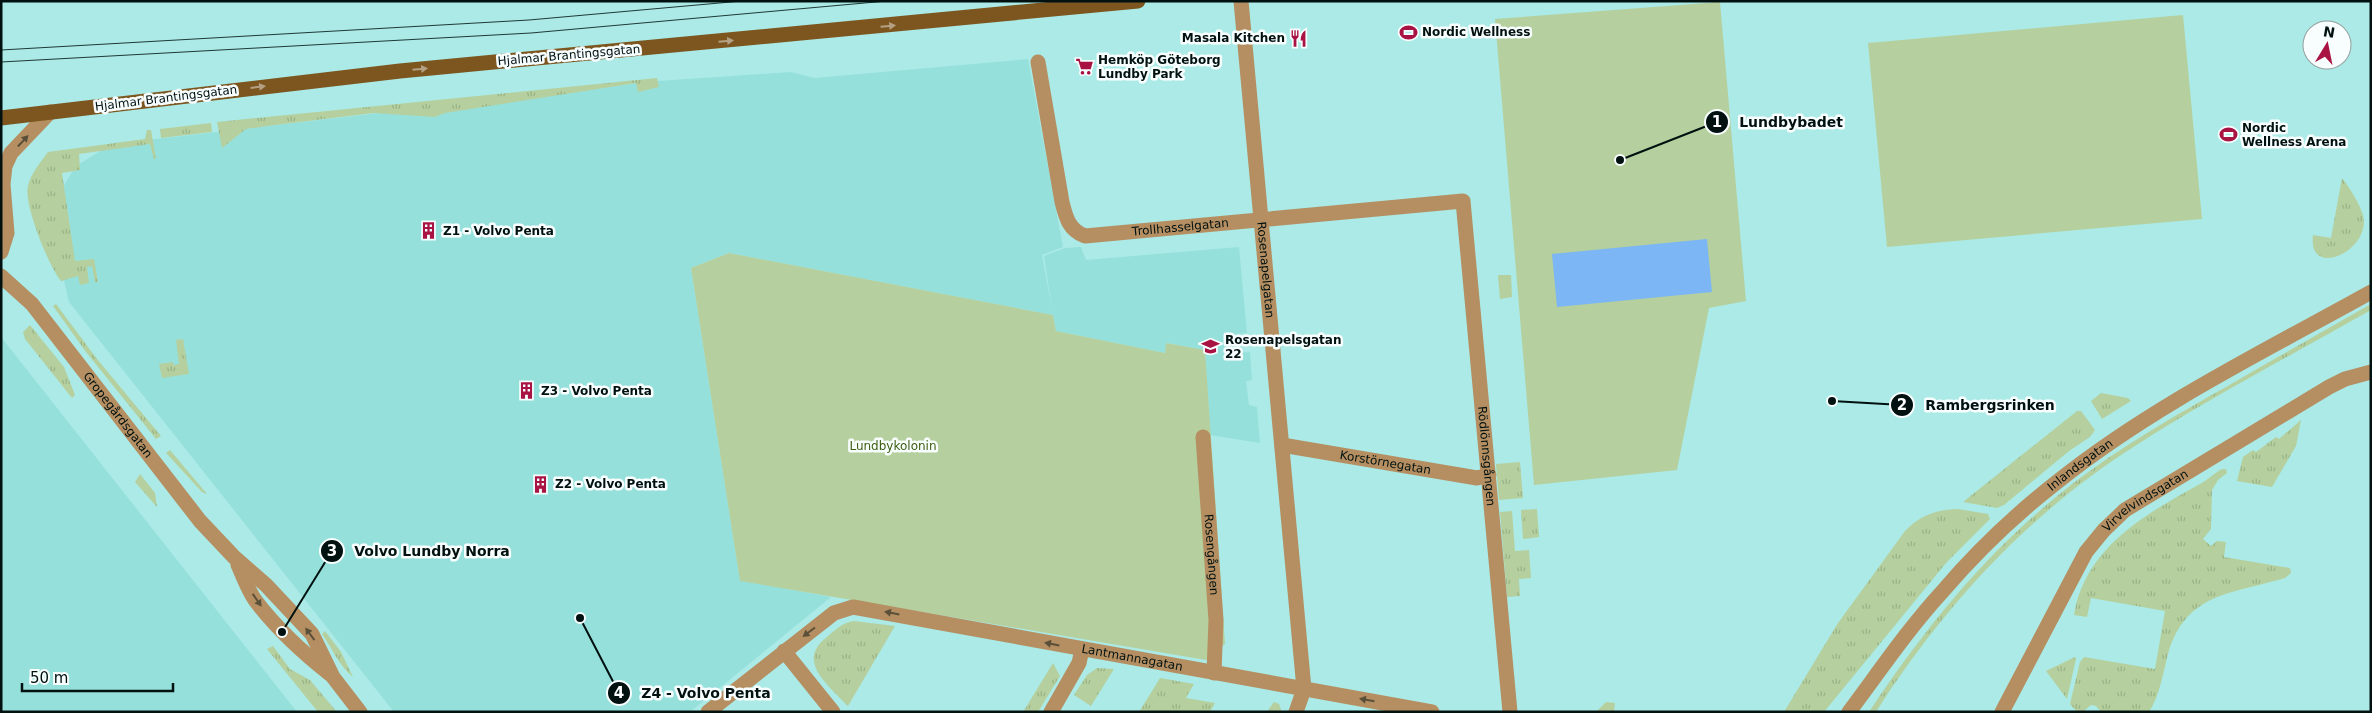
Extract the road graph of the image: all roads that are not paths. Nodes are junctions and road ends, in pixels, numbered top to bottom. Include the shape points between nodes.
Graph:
1 (1138, 1) edge
2 (1241, 1) edge
3 (1038, 62) dead end
4 (50, 112) junction
5 (1, 118) edge
6 (1463, 201) joint
7 (1262, 221) junction
8 (1, 252) edge
9 (1, 276) edge
10 (2371, 292) edge
11 (2371, 372) edge
12 (1203, 437) dead end
13 (1282, 445) junction
14 (1489, 475) junction
15 (234, 558) junction
16 (1082, 650) junction
17 (784, 651) junction
18 (1214, 673) junction
19 (333, 677) junction
20 (1304, 689) junction
21 (360, 712) edge
22 (708, 712) edge
23 (833, 712) edge
24 (1051, 712) edge
25 (1296, 712) edge
26 (1432, 712) edge
27 (1510, 712) edge
28 (1849, 712) edge
29 (2002, 712) edge

4 -> 1 main road, Hjalmar Brantingsgatan via 400,71
2 - 7 street, Rosenapelgatan
3 - 7 street, Trollhasselgatan via 1062,202 1075,232 1098,236
4 - 5 main road, Hjalmar Brantingsgatan
8 -> 4 street via 7,233 3,184 5,166 12,153
6 - 7 street, Trollhasselgatan
6 - 14 street, Rödlönnsgången
7 - 13 street, Rosenapelgatan
9 - 15 street, Gropegårdsgatan via 32,304 200,521
10 - 28 street, Inlandsgatan via 2152,416 2055,483 1940,593
11 - 29 street, Virvelvindsgatan via 2329,387 2118,516 2086,552
12 - 18 street, Rosengången via 1216,620
13 - 14 street, Korstörnegatan via 1477,478
13 - 20 street, Rosenapelgatan
14 - 27 street, Rödlönnsgången
19 -> 15 street, Gropegårdsgatan via 312,634 266,585
15 -> 19 street, Gropegårdsgatan via 254,599 295,647
16 -> 17 street, Lantmannagatan via 861,607 843,608 834,613
16 - 18 street, Lantmannagatan
16 - 24 street via 1079,663
17 - 22 street
17 - 23 street
18 - 20 street, Lantmannagatan
19 - 21 street, Gropegårdsgatan
20 - 25 street
26 -> 20 street, Lantmannagatan

